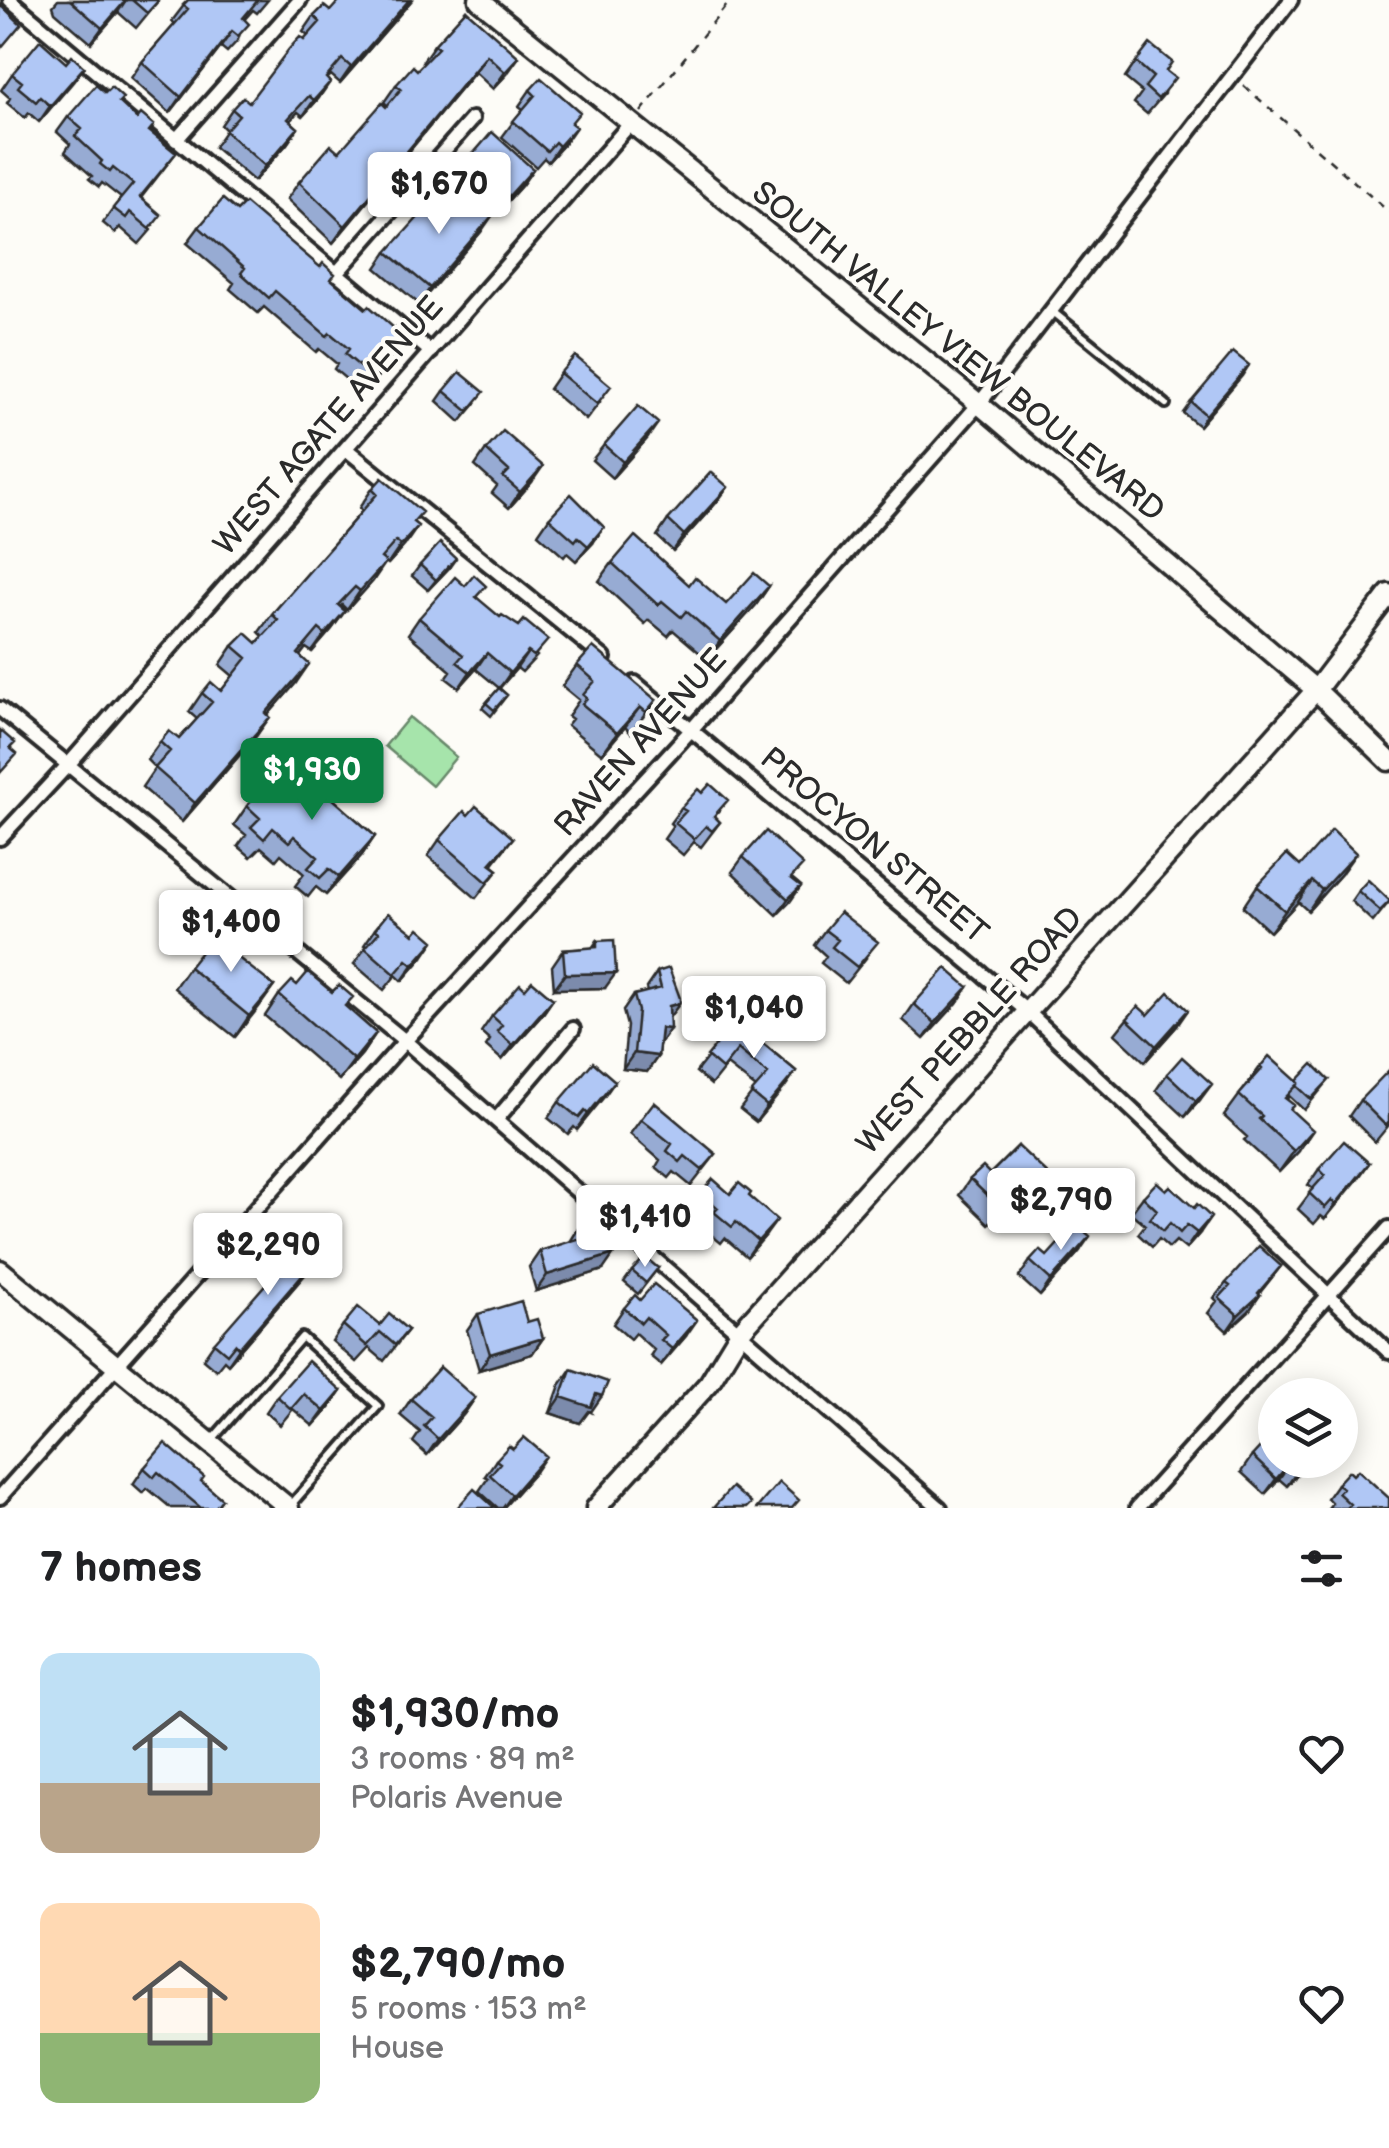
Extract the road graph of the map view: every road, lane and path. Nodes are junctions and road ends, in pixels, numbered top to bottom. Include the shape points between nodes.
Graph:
1 (300, 0) edge
2 (480, 0) edge
3 (731, 0) edge
4 (1291, 0) edge
5 (19, 3) edge
6 (1232, 76) junction
7 (472, 119) dead end
8 (630, 124) junction
9 (176, 140) junction
10 (1389, 212) edge
11 (336, 274) junction
12 (1050, 310) junction
13 (432, 352) junction
14 (979, 404) junction
15 (1166, 404) dead end
16 (346, 449) junction
17 (1389, 594) edge
18 (1316, 690) junction
19 (0, 709) edge
20 (692, 729) junction
21 (1389, 761) edge
22 (68, 765) junction
23 (0, 838) edge
24 (1028, 1012) junction
25 (572, 1030) dead end
26 (405, 1041) junction
27 (496, 1120) junction
28 (1389, 1228) edge
29 (0, 1270) edge
30 (1329, 1295) junction
31 (740, 1332) junction
32 (1389, 1352) edge
33 (114, 1365) junction
34 (209, 1443) junction
35 (0, 1497) edge
36 (600, 1507) edge
37 (289, 1508) edge
38 (940, 1508) edge
39 (1137, 1508) edge

1 - 9 street
2 - 8 street, SOUTH VALLEY VIEW BOULEVARD
3 - 8 path
4 - 6 street, RAVEN AVENUE
5 - 9 street
6 - 10 path
6 - 12 street, RAVEN AVENUE
7 - 11 street
8 - 13 street, WEST AGATE AVENUE
8 - 14 street, SOUTH VALLEY VIEW BOULEVARD
9 - 11 street
11 - 13 street
12 - 14 street, RAVEN AVENUE
12 - 15 lane
13 - 16 street, WEST AGATE AVENUE
14 - 18 street, SOUTH VALLEY VIEW BOULEVARD
14 - 20 street, RAVEN AVENUE
16 - 20 street, PROCYON STREET
16 - 22 street, WEST AGATE AVENUE
17 - 18 street, WEST PEBBLE ROAD
18 - 21 street, SOUTH VALLEY VIEW BOULEVARD
18 - 24 street, WEST PEBBLE ROAD
19 - 22 street
20 - 24 street, PROCYON STREET
20 - 26 street, RAVEN AVENUE
22 - 23 street, WEST AGATE AVENUE
22 - 26 street
24 - 30 street, PROCYON STREET
24 - 31 street, WEST PEBBLE ROAD
25 - 27 street
26 - 27 street
26 - 33 street, RAVEN AVENUE
27 - 31 street
28 - 30 street
29 - 33 street
30 - 32 street, PROCYON STREET
30 - 39 street
31 - 36 street, WEST PEBBLE ROAD via 709,1383
31 - 38 street
33 - 34 street
33 - 35 street, RAVEN AVENUE
34 - 37 street
34 - 37 lane via 302,1337 378,1406

